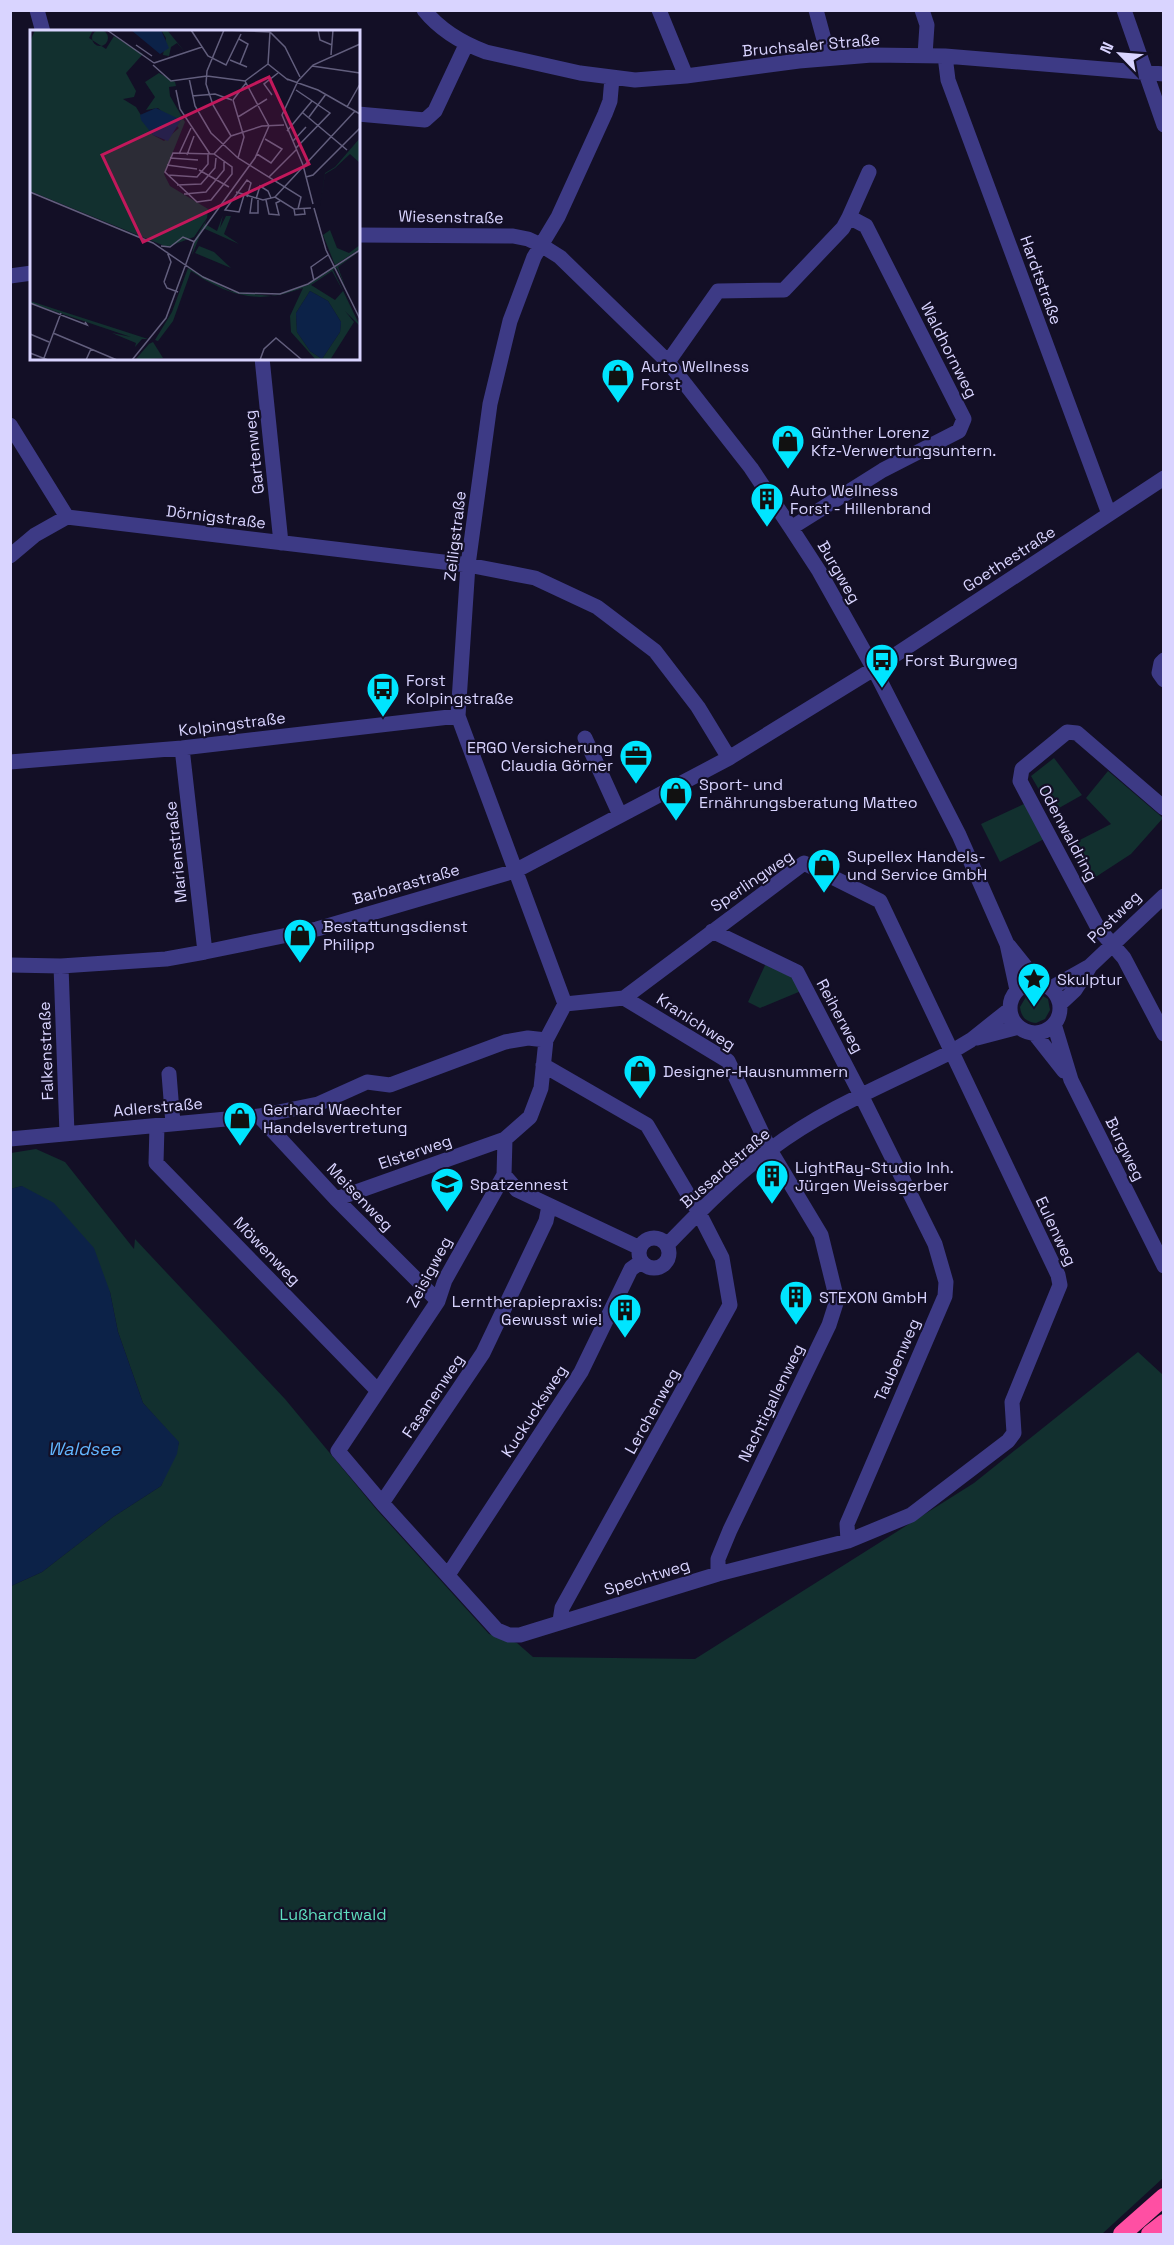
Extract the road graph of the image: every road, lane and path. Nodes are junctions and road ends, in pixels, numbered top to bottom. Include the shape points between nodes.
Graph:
1 (37, 10) edge
2 (424, 10) edge
3 (659, 10) edge
4 (816, 10) edge
5 (922, 10) edge
6 (1124, 10) edge
7 (42, 30) edge
8 (466, 45) junction
9 (925, 55) junction
10 (945, 56) junction
11 (829, 58) junction
12 (1145, 72) junction
13 (1164, 74) edge
14 (686, 76) junction
15 (612, 78) junction
16 (360, 114) edge
17 (1164, 125) edge
18 (869, 172) dead end
19 (849, 217) junction
20 (360, 235) edge
21 (541, 245) junction
22 (30, 273) edge
23 (10, 276) edge
24 (262, 360) edge
25 (668, 362) junction
26 (10, 425) edge
27 (1164, 478) edge
28 (1109, 514) junction
29 (67, 517) junction
30 (791, 528) junction
31 (280, 543) junction
32 (10, 556) edge
33 (468, 565) junction
34 (1164, 660) edge
35 (874, 669) junction
36 (1164, 680) edge
37 (458, 716) junction
38 (585, 738) dead end
39 (182, 748) junction
40 (729, 758) junction
41 (10, 762) edge
42 (1164, 808) edge
43 (620, 815) junction
44 (515, 871) junction
45 (1164, 896) edge
46 (712, 931) junction
47 (1113, 943) junction
48 (1006, 944) junction
49 (205, 952) junction
50 (10, 965) edge
51 (61, 966) junction
52 (1090, 966) junction
53 (1032, 982) junction
54 (1051, 988) junction
55 (1017, 990) junction
56 (624, 998) junction
57 (565, 1004) junction
58 (1060, 1004) junction
59 (1010, 1009) junction
60 (1054, 1024) junction
61 (1019, 1027) junction
62 (1034, 1033) junction
63 (1164, 1034) edge
64 (546, 1040) junction
65 (971, 1040) junction
66 (951, 1052) junction
67 (543, 1065) junction
68 (169, 1074) dead end
69 (1071, 1080) junction
70 (862, 1097) junction
71 (259, 1116) junction
72 (165, 1125) junction
73 (68, 1134) junction
74 (10, 1139) edge
75 (506, 1139) junction
76 (770, 1150) junction
77 (504, 1175) junction
78 (336, 1199) junction
79 (549, 1206) junction
80 (699, 1213) junction
81 (667, 1245) junction
82 (641, 1255) junction
83 (1164, 1266) edge
84 (438, 1301) junction
85 (378, 1391) junction
86 (1014, 1433) joint
87 (338, 1451) joint
88 (382, 1503) junction
89 (848, 1542) junction
90 (718, 1574) junction
91 (448, 1575) junction
92 (560, 1622) junction
93 (1164, 2197) edge
94 (1164, 2223) edge
95 (1122, 2235) edge
96 (1150, 2235) edge

1 - 7 street
2 - 8 street, Bruchsaler Straße via 445,32
3 - 14 street
4 - 11 street
5 - 9 street via 927,24
6 - 12 street
8 - 15 street, Bruchsaler Straße
8 - 16 street via 435,111 425,120
9 - 10 street, Bruchsaler Straße
9 - 11 street, Bruchsaler Straße
10 - 12 street, Bruchsaler Straße
10 - 28 street, Hardtstraße via 948,80
11 - 14 street, Bruchsaler Straße
12 - 13 street, Bruchsaler Straße
12 - 17 street
14 - 15 street, Bruchsaler Straße
15 - 21 street, Zeiligstraße via 605,114
18 - 19 street
19 - 25 street via 784,290 718,291
19 - 30 street, Waldhornweg via 866,226 964,419 960,431 883,470
20 - 21 street, Wiesenstraße via 513,236
21 - 25 street, Burgweg via 560,258
21 - 33 street, Zeiligstraße via 510,321 490,404
22 - 23 street
24 - 31 street, Gartenweg
25 - 30 street, Burgweg via 751,468
26 - 29 street
27 - 28 street, Goethestraße
28 - 35 street, Goethestraße
29 - 31 street, Dörnigstraße
29 - 32 street via 35,535
30 - 35 street, Burgweg
31 - 33 street, Dörnigstraße
33 - 37 street, Zeiligstraße
33 - 40 street, Dörnigstraße via 535,578 597,607 655,651 698,707
34 - 36 street via 1159,674
35 - 40 street, Barbarastraße
35 - 48 street, Burgweg via 959,835
37 - 39 street, Kolpingstraße
37 - 44 street, Zeiligstraße
38 - 43 street
39 - 41 street, Kolpingstraße
39 - 49 street, Marienstraße
40 - 43 street, Barbarastraße
42 - 47 street, Odenwaldring via 1077,733 1067,732 1022,769 1020,781 1098,928
43 - 44 street, Barbarastraße
44 - 49 street, Barbarastraße via 317,929
44 - 57 street, Zeiligstraße
45 - 47 street, Postweg
46 - 56 street, Sperlingweg
46 - 66 street, Sperlingweg via 804,863 880,901
46 - 70 street, Reiherweg via 797,972
47 - 52 street, Postweg
47 - 63 street, Odenwaldring
48 - 53 street, Burgweg via 1025,966
48 - 55 street, Burgweg
49 - 51 street, Barbarastraße
50 - 51 street, Barbarastraße
51 - 73 street, Falkenstraße
52 - 54 street, Postweg
52 - 58 street, Postweg via 1075,990
53 - 54 street
53 - 55 street
54 - 58 street
55 - 59 street
56 - 57 street
56 - 76 street, Kranichweg via 728,1061
57 - 64 street
58 - 60 street
59 - 61 street
59 - 65 street, Bussardstraße
60 - 62 street
60 - 69 street, Burgweg
61 - 62 street, Burgweg
61 - 65 street, Bussardstraße
62 - 69 street, Burgweg
64 - 67 street
64 - 71 street, Adlerstraße via 505,1042 390,1085 367,1082 318,1104
65 - 66 street, Bussardstraße
66 - 70 street, Bussardstraße
66 - 86 street, Eulenweg via 1060,1285 1012,1402
67 - 75 street via 541,1088 530,1117
67 - 80 street, Lerchenweg via 647,1125
68 - 72 street, Möwenweg
69 - 83 street, Burgweg
70 - 76 street, Bussardstraße via 816,1120
70 - 89 street, Taubenweg via 935,1244 946,1282 945,1296 847,1524
71 - 72 street, Adlerstraße
71 - 78 street, Meisenweg
72 - 73 street, Adlerstraße
72 - 85 street, Möwenweg via 156,1163
73 - 74 street, Adlerstraße
75 - 77 street, Zeisigweg
75 - 78 street, Elsterweg
76 - 80 street, Bussardstraße
76 - 90 street, Nachtigallenweg via 821,1235 837,1300 829,1325 717,1559
77 - 79 street via 517,1190
77 - 84 street, Zeisigweg via 445,1280
78 - 84 street, Meisenweg
79 - 82 street
79 - 88 street, Fasanenweg via 546,1221 483,1353
80 - 81 street, Bussardstraße
80 - 92 street, Lerchenweg via 722,1258 730,1305 562,1608
81 - 82 street via 660,1239 650,1239
81 - 82 street via 667,1260 660,1267 650,1268
82 - 91 street, Kuckucksweg via 581,1372
84 - 85 street, Zeisigweg
85 - 87 street, Zeisigweg
86 - 89 street, Spechtweg via 911,1515
87 - 88 street, Spechtweg
88 - 91 street, Spechtweg
89 - 90 street, Spechtweg
90 - 92 street, Spechtweg
91 - 92 street, Spechtweg via 497,1630 520,1635
93 - 95 highway
94 - 96 highway

